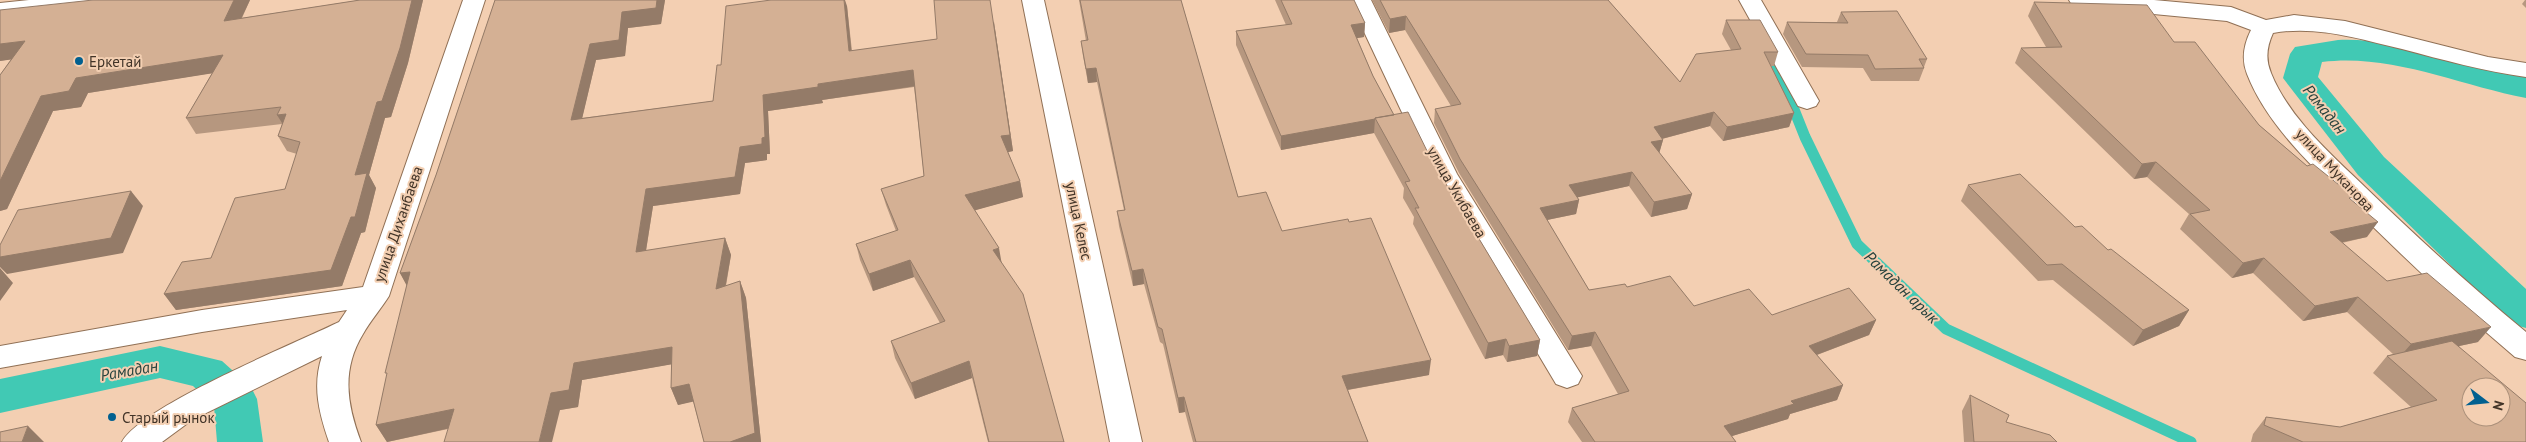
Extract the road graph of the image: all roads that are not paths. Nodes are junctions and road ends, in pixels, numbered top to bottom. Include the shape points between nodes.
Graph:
1 (94, 0) edge
2 (474, 0) edge
3 (1033, 0) edge
4 (1360, 0) edge
5 (1750, 0) edge
6 (2080, 0) edge
7 (2227, 7) edge
8 (0, 10) edge
9 (2264, 26) junction
10 (2526, 70) edge
11 (1807, 101) dead end
12 (374, 296) junction
13 (350, 330) junction
14 (2526, 349) edge
15 (0, 357) edge
16 (1567, 376) dead end
17 (138, 442) edge
18 (345, 442) edge
19 (1126, 442) edge

1 - 8 street
2 - 12 street, улица Диханбаева
3 - 19 street, улица Келес
4 - 16 street, улица Укибаева via 1444,174
5 - 11 street
6 - 7 street
7 - 9 street
9 - 10 street via 2294,22 2345,28 2488,64
9 - 14 street, улица Муканова via 2254,46 2258,72 2303,139 2369,207 2470,302
12 - 13 street, улица Диханбаева
12 - 15 street via 202,321
13 - 17 street via 181,411
13 - 18 street, улица Диханбаева via 335,358 330,384 336,421

